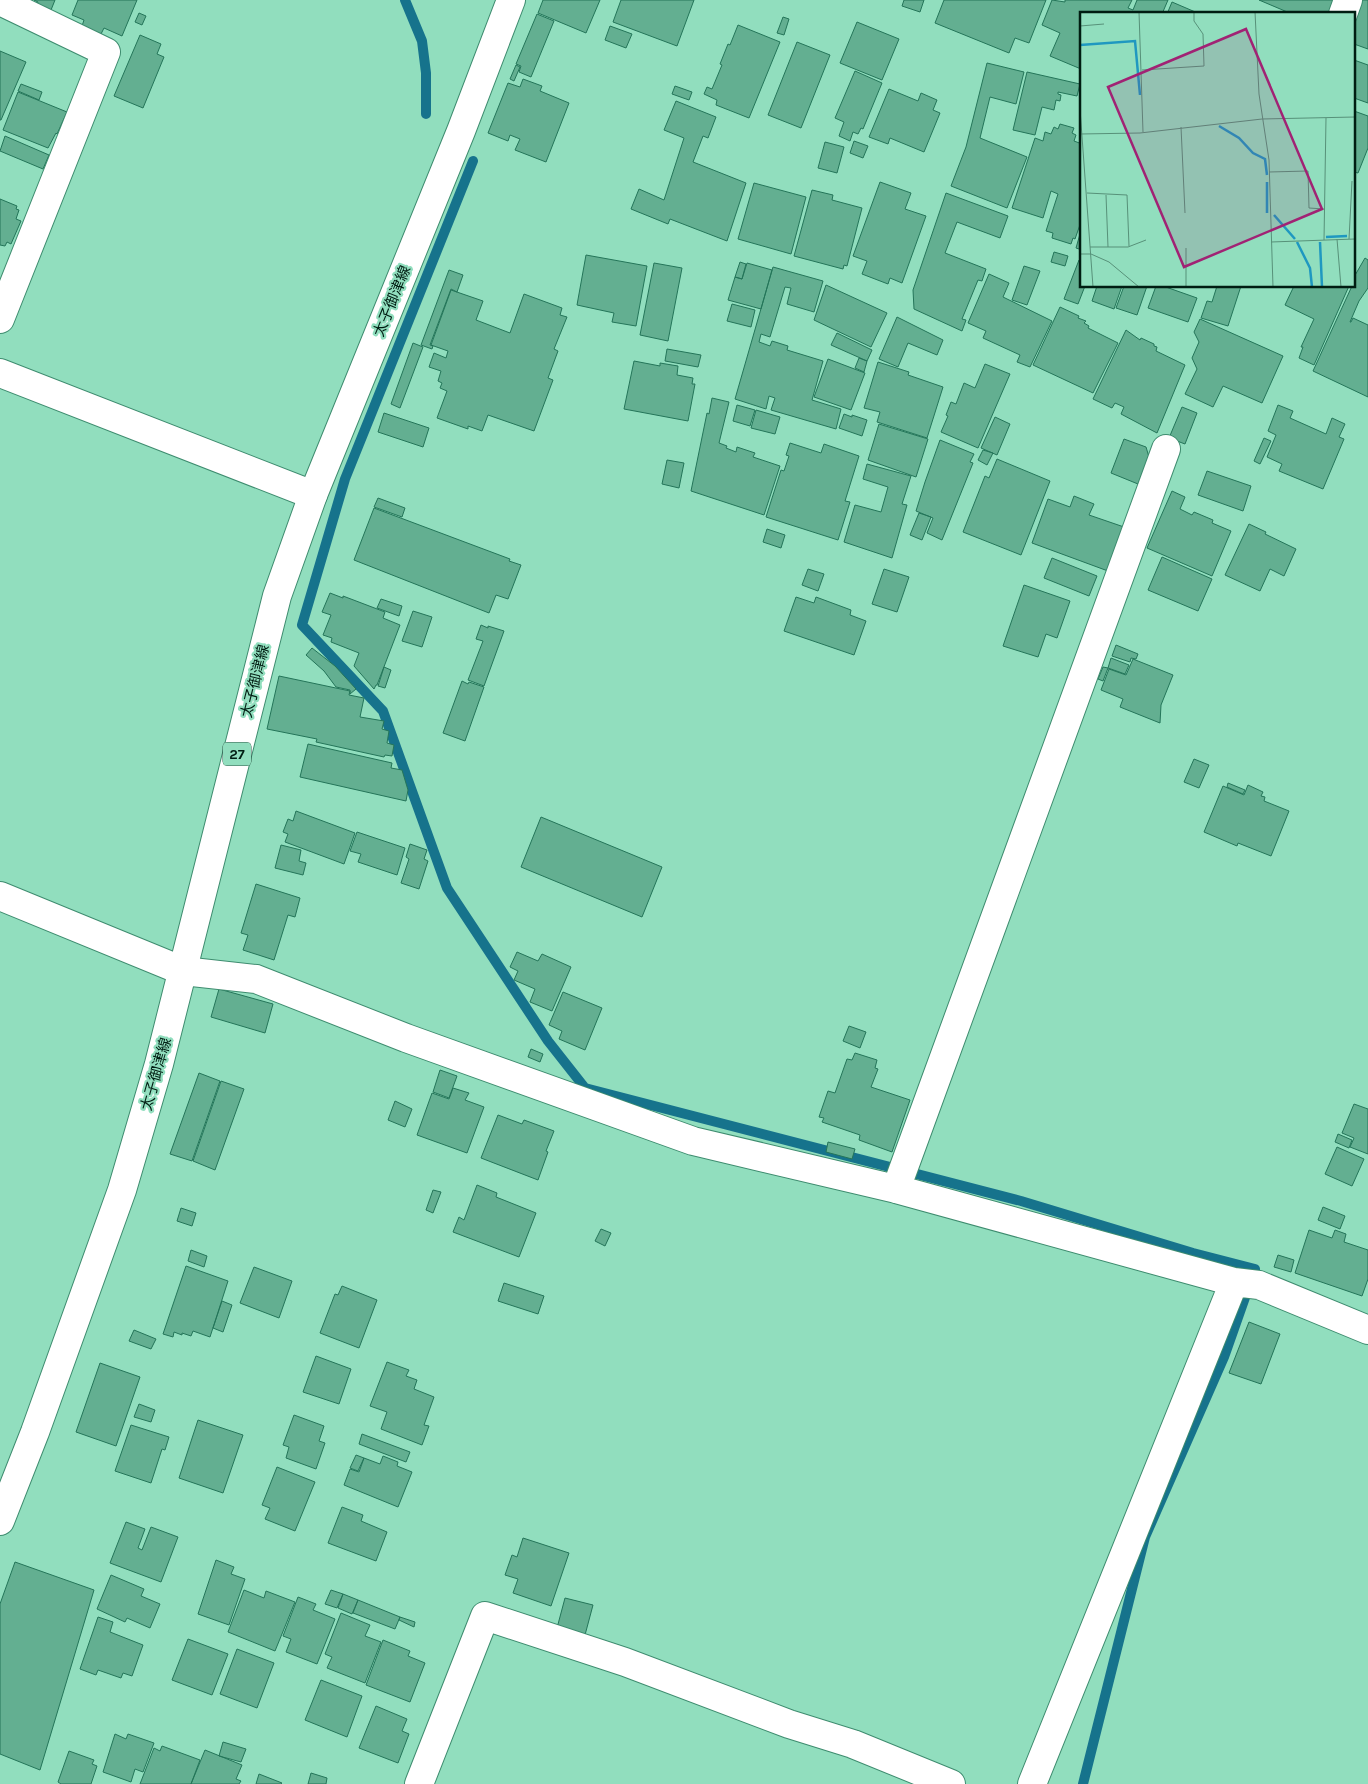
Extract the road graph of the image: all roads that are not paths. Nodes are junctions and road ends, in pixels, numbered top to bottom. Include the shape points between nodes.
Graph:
1 (511, 0) edge
2 (1348, 0) edge
3 (0, 1) edge
4 (1344, 12) edge
5 (0, 319) edge
6 (0, 373) edge
7 (1166, 449) dead end
8 (313, 495) junction
9 (0, 896) edge
10 (183, 971) junction
11 (896, 1189) junction
12 (1234, 1282) junction
13 (1368, 1330) edge
14 (0, 1521) edge
15 (420, 1784) edge
16 (951, 1784) edge
17 (1032, 1784) edge

1 - 8 street, 太子御津線 / 27 via 461,132
2 - 4 street
3 - 5 street via 106,52
6 - 8 street
7 - 11 street
8 - 10 street, 太子御津線 / 27 via 277,596
9 - 10 street
10 - 11 street via 256,979 406,1038 693,1141
10 - 14 street, 太子御津線 / 27 via 160,1064 122,1190
11 - 12 street
12 - 13 street via 1259,1285
12 - 17 street
15 - 16 street via 485,1616 625,1662 789,1724 852,1744

